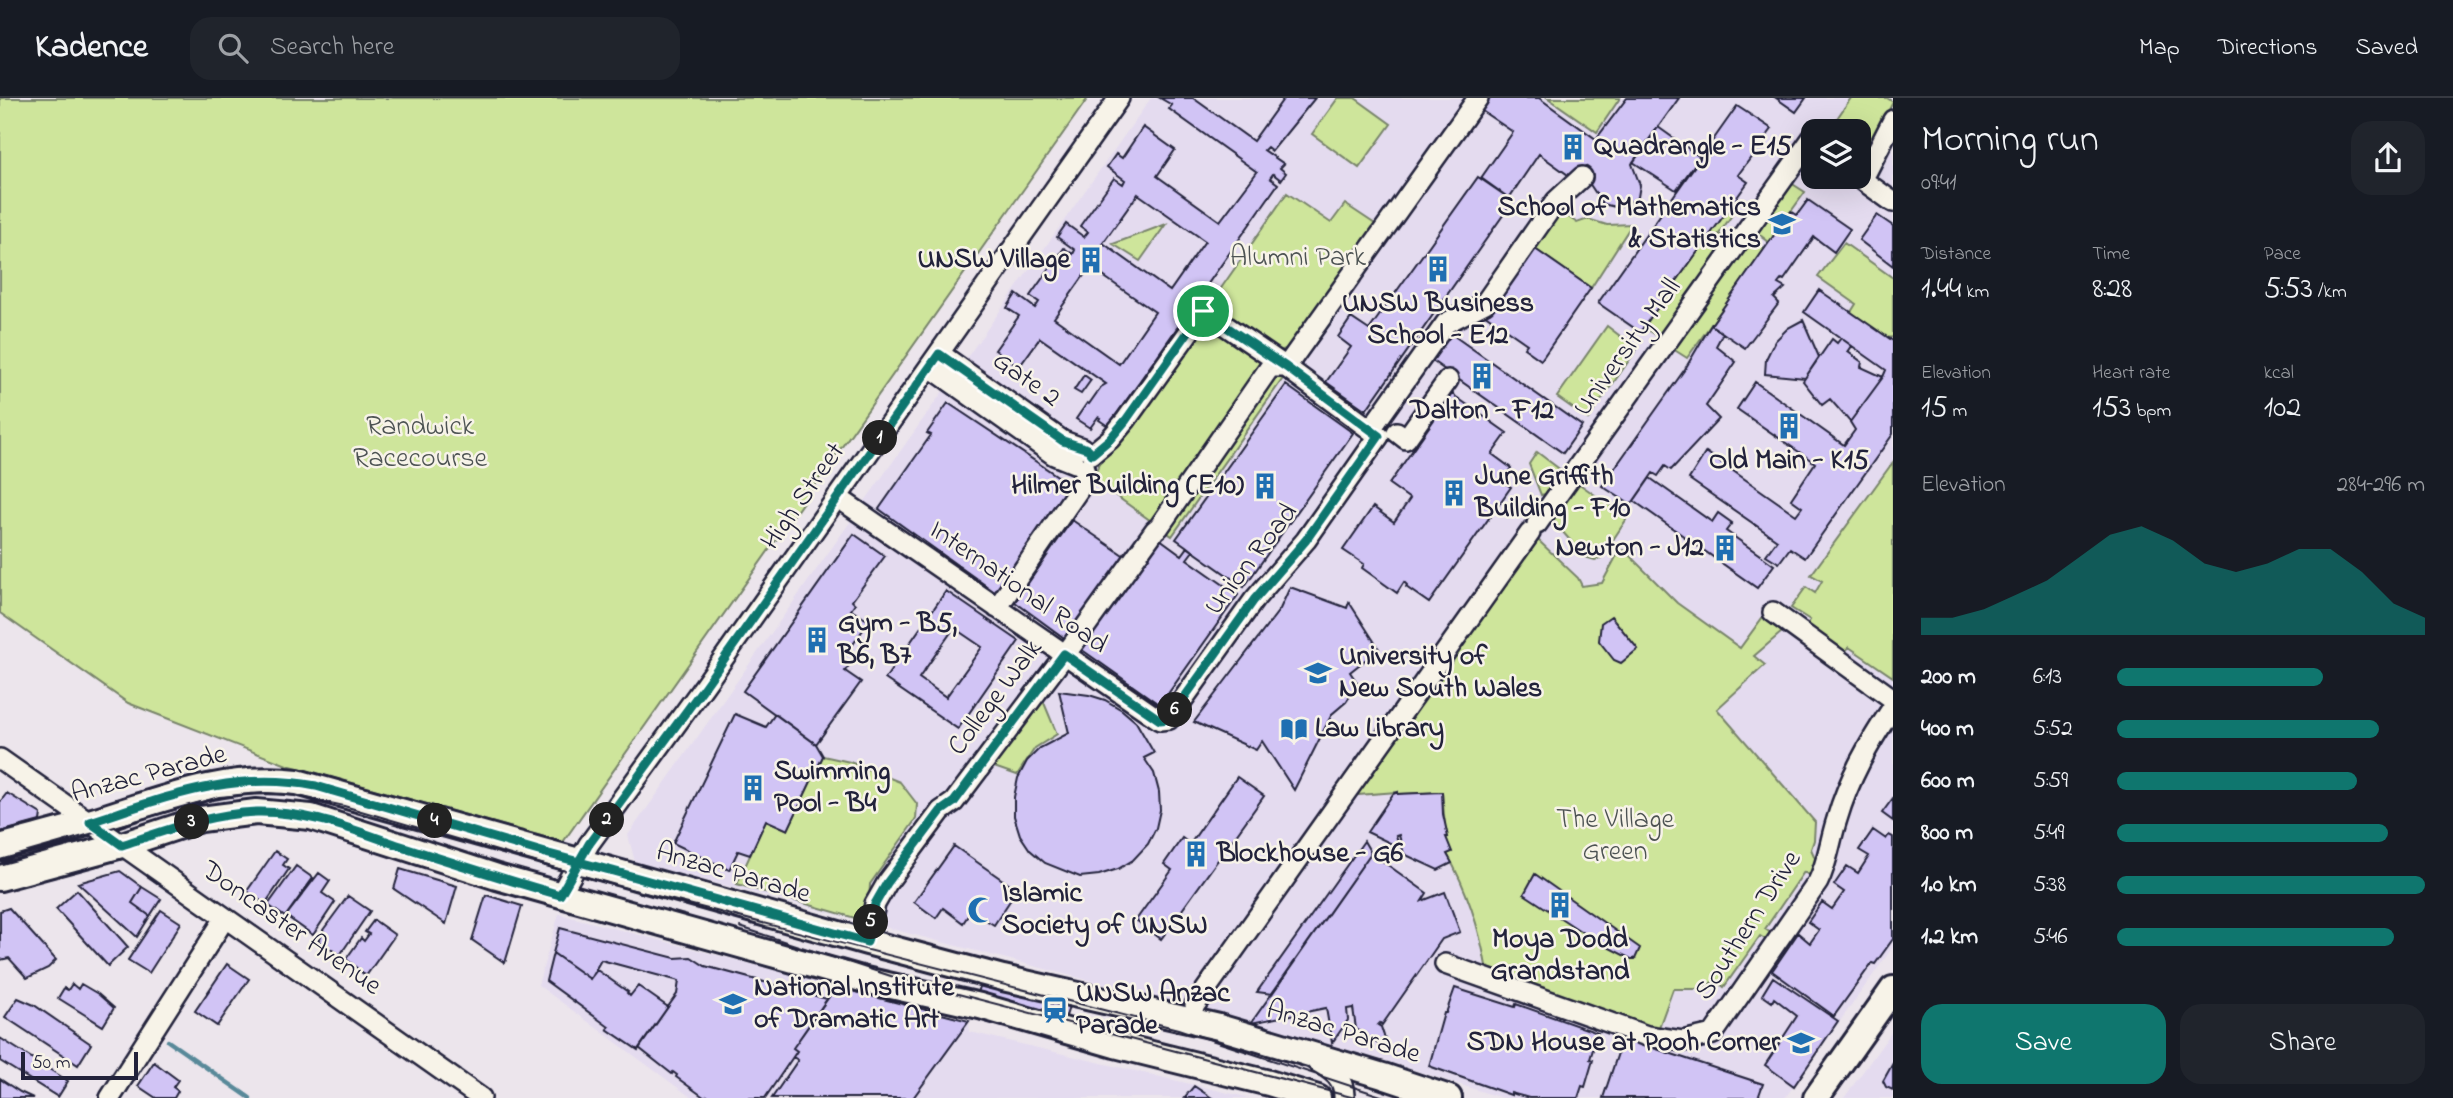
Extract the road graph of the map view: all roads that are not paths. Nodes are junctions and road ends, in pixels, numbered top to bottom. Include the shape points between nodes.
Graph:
1 (1119, 98) edge
2 (1478, 98) edge
3 (1893, 120) edge
4 (1801, 154) edge
5 (1582, 177) dead end
6 (1893, 202) edge
7 (934, 360) junction
8 (1286, 367) junction
9 (1448, 380) dead end
10 (1383, 429) junction
11 (1083, 458) junction
12 (837, 498) junction
13 (997, 608) junction
14 (1773, 612) dead end
15 (1064, 654) junction
16 (1893, 699) edge
17 (1893, 707) edge
18 (1169, 719) joint
19 (0, 759) edge
20 (90, 822) junction
21 (122, 845) junction
22 (0, 847) edge
23 (579, 862) junction
24 (0, 878) edge
25 (560, 895) junction
26 (225, 918) junction
27 (867, 942) junction
28 (1445, 964) dead end
29 (1893, 989) edge
30 (1195, 1005) dead end
31 (1297, 1049) junction
32 (1309, 1096) edge
33 (110, 1098) edge
34 (481, 1098) edge
35 (1344, 1098) edge
36 (1449, 1098) edge
37 (1815, 1098) edge

1 - 7 street, High Street
2 - 8 street
3 - 6 street via 1861,179
4 - 30 street, University Mall
5 - 10 street, Union Road via 1556,201 1485,303 1446,323
7 - 11 street via 1054,455
7 - 12 street, High Street
8 - 10 street
8 - 11 street via 1203,311 1126,420 1110,439
8 - 15 street, College Walk via 1270,367
9 - 10 street via 1406,439
10 - 18 street, Union Road via 1306,540 1254,600
11 - 13 street via 1079,489
12 - 13 street, International Road
12 - 23 street, High Street
13 - 15 street, International Road
14 - 16 street
15 - 18 street, International Road via 1160,720
15 - 27 street, College Walk via 887,883 875,904
17 - 28 street, Southern Drive via 1851,778 1818,882 1713,1034 1683,1041 1647,1036
19 - 20 street, Doncaster Avenue
20 - 21 street, Doncaster Avenue
20 - 22 main road, Anzac Parade
20 - 23 main road, Anzac Parade via 209,786 280,780 316,786
21 - 24 main road, Anzac Parade
21 - 25 main road, Anzac Parade via 201,819 256,812 290,814 326,820
21 - 26 street, Doncaster Avenue
23 - 25 street, High Street
23 - 27 main road, Anzac Parade
25 - 32 main road, Anzac Parade
26 - 33 street
26 - 34 street, Doncaster Avenue
27 - 31 main road, Anzac Parade
29 - 37 main road
31 - 35 street via 1337,1074
31 - 36 main road, Anzac Parade

